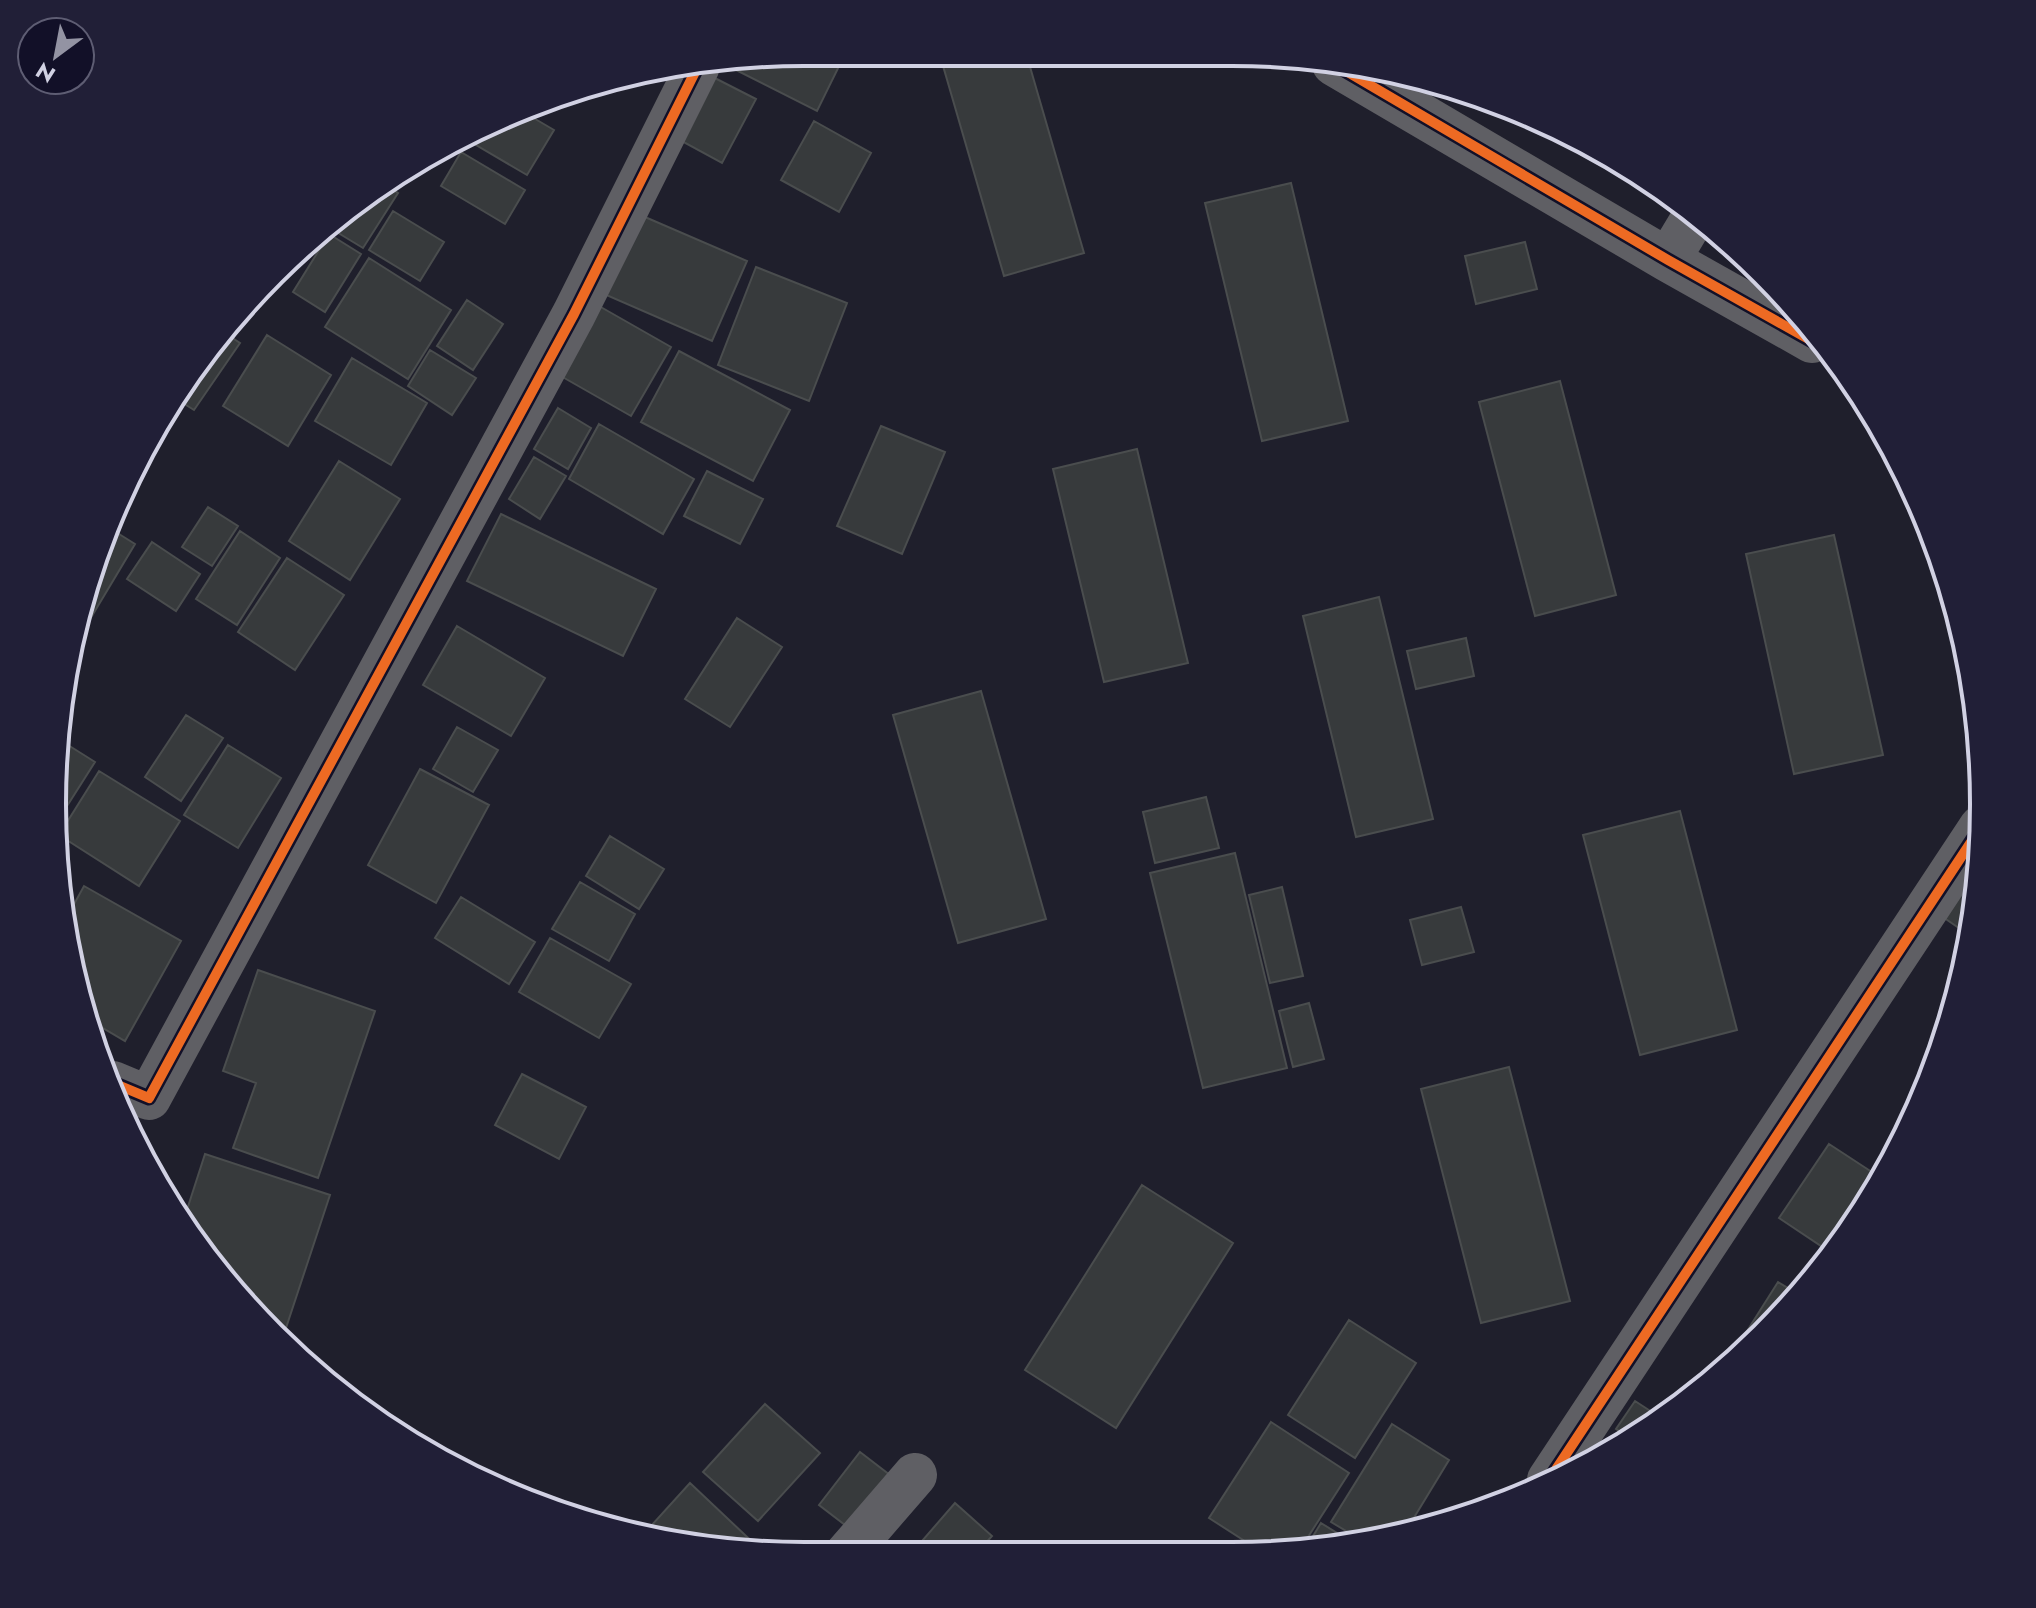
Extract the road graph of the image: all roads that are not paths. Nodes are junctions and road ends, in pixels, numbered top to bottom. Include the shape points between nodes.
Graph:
1 (694, 74) edge
2 (1355, 77) edge
3 (1689, 225) edge
4 (1668, 260) junction
5 (1801, 335) edge
6 (1968, 846) edge
7 (122, 1087) edge
8 (1558, 1466) edge
9 (915, 1475) dead end
10 (857, 1542) edge

1 - 7 street via 574,314 149,1098
2 - 4 street
3 - 4 street
4 - 5 street
6 - 8 street
9 - 10 street

